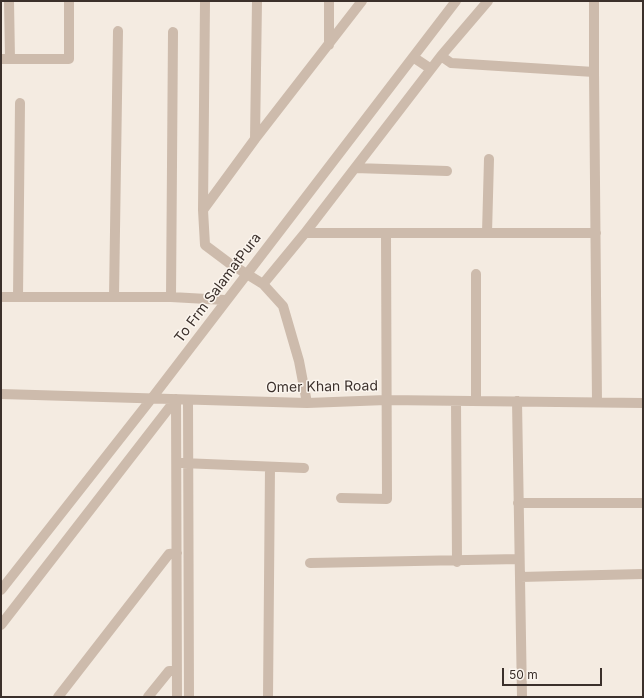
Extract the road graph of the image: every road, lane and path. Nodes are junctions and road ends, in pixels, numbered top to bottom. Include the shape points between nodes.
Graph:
1 (9, 1) edge
2 (69, 1) edge
3 (205, 1) edge
4 (257, 1) edge
5 (330, 1) edge
6 (362, 1) edge
7 (456, 1) edge
8 (488, 1) edge
9 (594, 1) edge
10 (118, 30) dead end
11 (173, 32) dead end
12 (329, 45) junction
13 (441, 56) junction
14 (5, 59) edge
15 (422, 63) junction
16 (594, 72) junction
17 (20, 103) dead end
18 (255, 139) junction
19 (489, 159) dead end
20 (355, 168) junction
21 (447, 171) dead end
22 (204, 210) junction
23 (305, 233) junction
24 (386, 233) junction
25 (487, 233) junction
26 (596, 233) junction
27 (245, 274) junction
28 (476, 274) dead end
29 (263, 284) junction
30 (1, 297) edge
31 (18, 297) junction
32 (114, 297) junction
33 (171, 297) junction
34 (225, 300) junction
35 (1, 394) edge
36 (152, 398) junction
37 (176, 399) junction
38 (188, 400) junction
39 (386, 400) junction
40 (456, 401) junction
41 (476, 401) junction
42 (517, 401) junction
43 (597, 402) junction
44 (307, 403) junction
45 (643, 403) edge
46 (176, 463) junction
47 (188, 464) junction
48 (270, 467) junction
49 (304, 468) dead end
50 (341, 498) dead end
51 (518, 503) junction
52 (643, 503) edge
53 (177, 553) junction
54 (519, 559) junction
55 (457, 562) junction
56 (310, 564) dead end
57 (643, 574) edge
58 (520, 577) junction
59 (1, 590) edge
60 (1, 626) edge
61 (176, 671) junction
62 (58, 697) edge
63 (148, 697) edge
64 (177, 697) edge
65 (189, 697) edge
66 (268, 697) edge
67 (522, 697) edge

1 - 14 street
2 - 14 street via 69,59
3 - 22 street
4 - 18 street
5 - 12 street
6 - 12 street
7 - 15 street, To Frm SalamatPura
8 - 13 street
9 - 16 street
10 - 32 street
11 - 33 street
12 - 18 street
13 - 15 street
13 - 16 street via 451,63
15 - 20 street
15 - 27 street, To Frm SalamatPura
16 - 26 street
17 - 31 street
18 - 22 street
19 - 25 street
20 - 21 street
20 - 23 street
22 - 27 street via 205,245
23 - 24 street
23 - 29 street
24 - 25 street
24 - 39 street
25 - 26 street
26 - 43 street
27 - 29 street
27 - 34 street, To Frm SalamatPura
28 - 41 street
29 - 44 street via 283,306 297,354
30 - 31 street
31 - 32 street
32 - 33 street
33 - 34 street
34 - 36 street, To Frm SalamatPura
35 - 36 street, Omer Khan Road
36 - 37 street, Omer Khan Road
36 - 59 street, To Frm SalamatPura
37 - 38 street, Omer Khan Road
37 - 46 street
37 - 60 street
38 - 44 street, Omer Khan Road
38 - 47 street
39 - 40 street, Omer Khan Road
39 - 44 street, Omer Khan Road
39 - 50 street via 387,499
40 - 41 street, Omer Khan Road
40 - 55 street
41 - 42 street, Omer Khan Road
42 - 43 street, Omer Khan Road
42 - 51 street
43 - 45 street, Omer Khan Road
46 - 47 street
46 - 53 street
47 - 48 street
47 - 65 street
48 - 49 street
48 - 66 street
51 - 52 street
51 - 54 street
53 - 61 street
53 - 62 street via 169,554
54 - 55 street
54 - 58 street
55 - 56 street
57 - 58 street
58 - 67 street
61 - 63 street via 169,671
61 - 64 street

